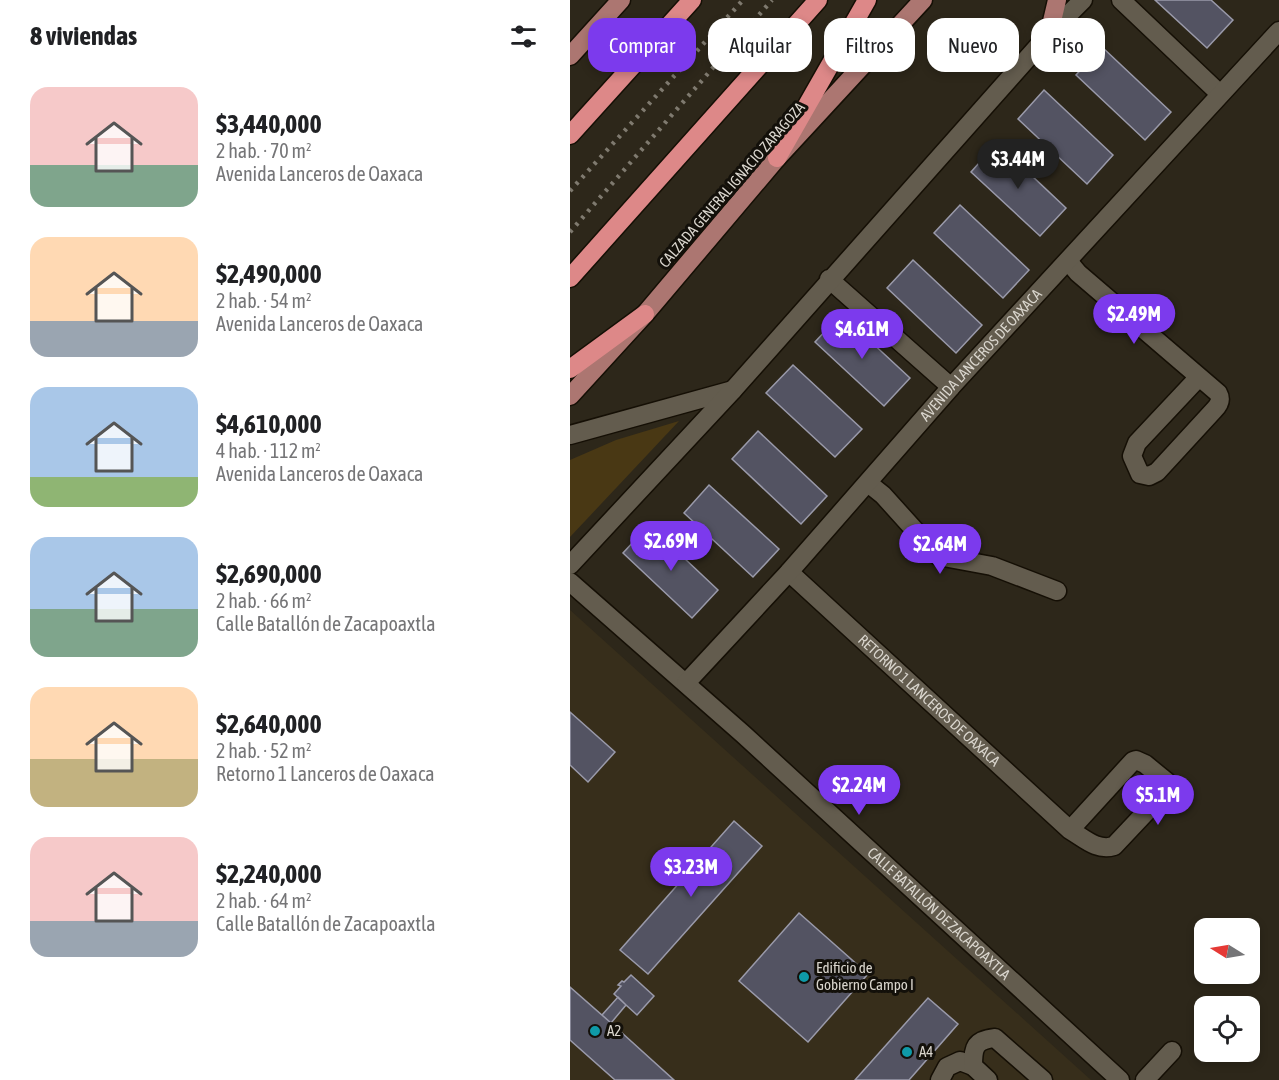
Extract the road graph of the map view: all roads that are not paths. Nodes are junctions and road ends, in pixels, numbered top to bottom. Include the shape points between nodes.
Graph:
1 (621, 0) edge
2 (692, 0) edge
3 (819, 0) edge
4 (867, 0) edge
5 (923, 0) edge
6 (1057, 0) edge
7 (1083, 0) edge
8 (1120, 0) edge
9 (1053, 18) edge
10 (1065, 18) edge
11 (1279, 31) edge
12 (1031, 54) edge
13 (570, 56) edge
14 (1220, 94) junction
15 (570, 135) edge
16 (777, 158) junction
17 (1068, 261) junction
18 (570, 278) edge
19 (829, 279) junction
20 (645, 314) junction
21 (570, 369) edge
22 (1199, 376) junction
23 (951, 387) junction
24 (733, 390) junction
25 (570, 396) edge
26 (570, 435) edge
27 (868, 483) junction
28 (570, 565) edge
29 (789, 572) junction
30 (570, 582) edge
31 (1057, 591) dead end
32 (686, 683) junction
33 (1071, 830) junction
34 (1172, 1051) dead end
35 (973, 1066) junction
36 (940, 1080) edge
37 (988, 1080) edge
38 (1043, 1080) edge
39 (1120, 1080) edge
40 (1145, 1080) edge

1 - 13 main road
2 - 15 highway
3 - 18 highway
4 - 16 highway
5 - 16 main road, CALZADA GENERAL IGNACIO ZARAGOZA
6 - 9 main road
7 - 10 street
8 - 14 street
11 - 14 street, AVENIDA LANCEROS DE OAXACA
12 - 19 street
14 - 17 street, AVENIDA LANCEROS DE OAXACA
16 - 20 main road, CALZADA GENERAL IGNACIO ZARAGOZA
17 - 22 street
17 - 23 street, AVENIDA LANCEROS DE OAXACA
19 - 23 street
19 - 24 street
20 - 21 highway
20 - 25 main road, CALZADA GENERAL IGNACIO ZARAGOZA
22 - 22 street via 1218,393 1218,406 1157,472 1149,476 1140,474 1132,456 1137,444
23 - 27 street, AVENIDA LANCEROS DE OAXACA
24 - 26 street
24 - 28 street
27 - 29 street, AVENIDA LANCEROS DE OAXACA
27 - 31 street via 938,556 992,566
29 - 32 street, AVENIDA LANCEROS DE OAXACA
29 - 33 street, RETORNO 1 LANCEROS DE OAXACA
30 - 32 street, CALLE BATALLÓN DE ZACAPOAXTLA
32 - 39 street, CALLE BATALLÓN DE ZACAPOAXTLA
33 - 33 street, RETORNO 1 LANCEROS DE OAXACA via 1097,847 1114,846 1168,785 1145,764 1132,761
34 - 40 street
35 - 36 street via 960,1061 947,1067
35 - 37 street
35 - 38 street via 976,1045 995,1038

